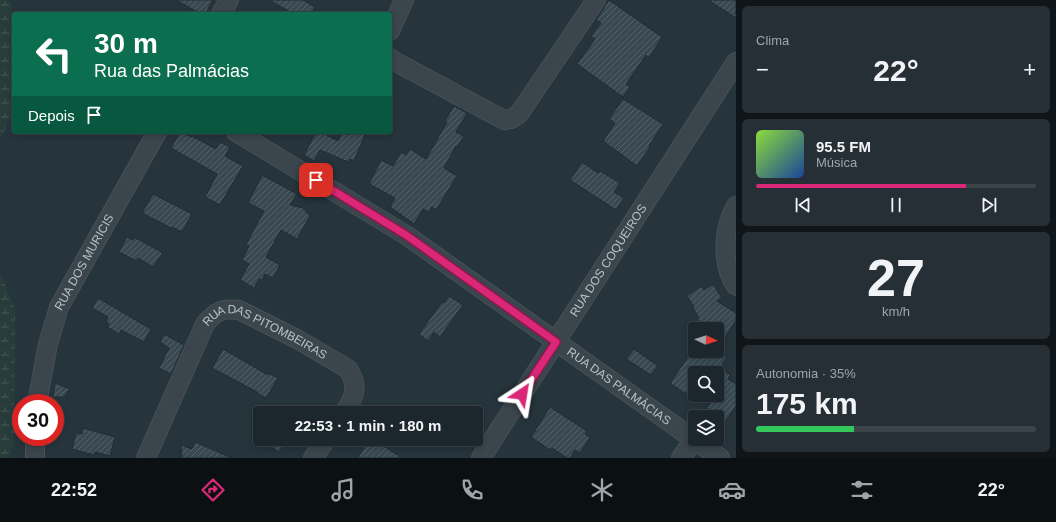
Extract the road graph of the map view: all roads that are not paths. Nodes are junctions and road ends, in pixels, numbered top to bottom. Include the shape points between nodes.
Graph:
1 (229, 0) edge
2 (404, 0) edge
3 (596, 0) edge
4 (222, 12) edge
5 (392, 27) edge
6 (392, 60) edge
7 (736, 62) edge
8 (156, 134) edge
9 (239, 134) edge
10 (736, 206) edge
11 (736, 286) edge
12 (556, 342) junction
13 (39, 394) edge
14 (348, 406) edge
15 (688, 435) edge
16 (35, 446) edge
17 (321, 446) edge
18 (689, 446) edge
19 (704, 446) edge
20 (35, 458) edge
21 (146, 458) edge
22 (313, 458) edge
23 (481, 458) edge
24 (681, 458) edge
25 (720, 458) edge

1 - 4 street
2 - 5 street
3 - 6 street via 519,114 508,121
7 - 12 street, RUA DOS COQUEIROS
8 - 13 street, RUA DOS MURICIS via 59,307 48,344
9 - 12 street, RUA DAS PALMÁCIAS via 406,235
10 - 11 street via 730,215 725,246 727,263
12 - 15 street, RUA DAS PALMÁCIAS
12 - 23 street, RUA DOS COQUEIROS
14 - 21 street, RUA DAS PITOMBEIRAS via 354,396 355,386 354,378 348,369 297,339 239,310 221,310 214,313 205,324
16 - 20 street
17 - 22 street
18 - 24 street
19 - 25 street, RUA DAS PALMÁCIAS

